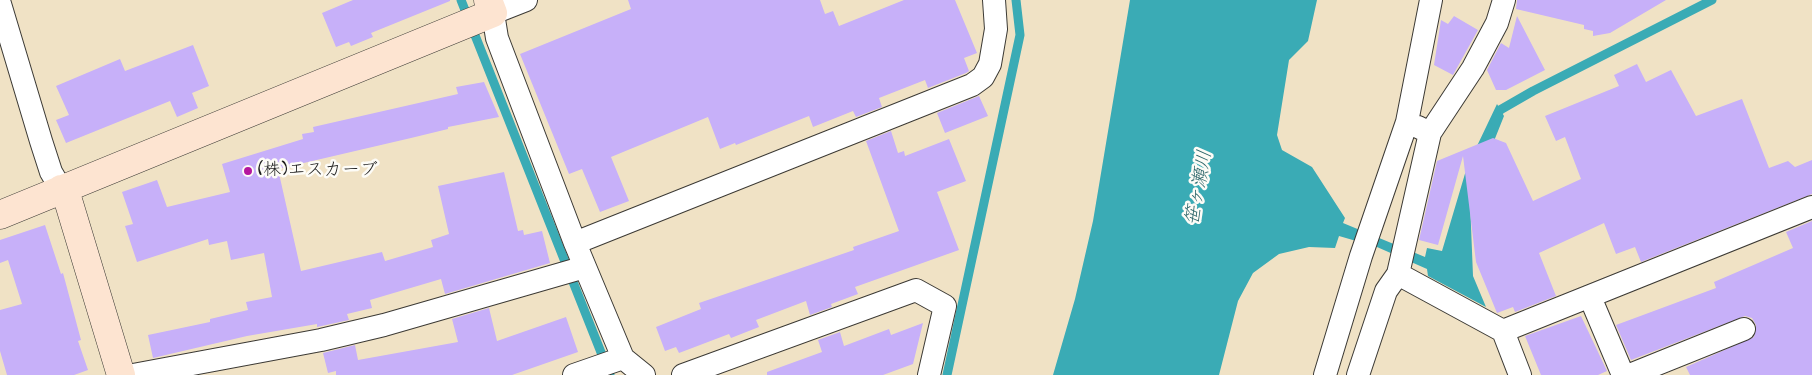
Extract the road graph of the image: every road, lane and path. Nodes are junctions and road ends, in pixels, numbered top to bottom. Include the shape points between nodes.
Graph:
1 (526, 0) edge
2 (994, 0) edge
3 (1431, 0) edge
4 (1504, 0) edge
5 (0, 4) edge
6 (480, 15) edge
7 (4, 38) edge
8 (1407, 122) junction
9 (1430, 133) junction
10 (61, 189) junction
11 (1812, 207) edge
12 (0, 215) edge
13 (575, 244) junction
14 (1402, 260) junction
15 (573, 271) junction
16 (1590, 296) junction
17 (1744, 329) dead end
18 (1503, 331) junction
19 (611, 362) junction
20 (121, 375) edge
21 (133, 375) edge
22 (574, 375) edge
23 (644, 375) edge
24 (683, 375) edge
25 (929, 375) edge
26 (1325, 375) edge
27 (1358, 375) edge
28 (1520, 375) edge
29 (1623, 375) edge
30 (1630, 375) edge

1 - 6 street
2 - 13 street via 996,28 990,64 983,77 972,85
3 - 8 street
4 - 9 street via 1497,23 1473,68
5 - 7 street
6 - 10 street
6 - 13 street via 497,38
7 - 10 street via 51,172
8 - 9 street
8 - 26 street via 1367,237
9 - 14 street
10 - 12 street
10 - 20 street via 68,200
11 - 16 street
13 - 15 street
14 - 18 street
14 - 27 street via 1386,291
15 - 19 street
15 - 21 street via 321,340
16 - 18 street
16 - 29 street
17 - 30 street
18 - 28 street
19 - 22 street
19 - 23 street
24 - 25 street via 916,290 945,306

